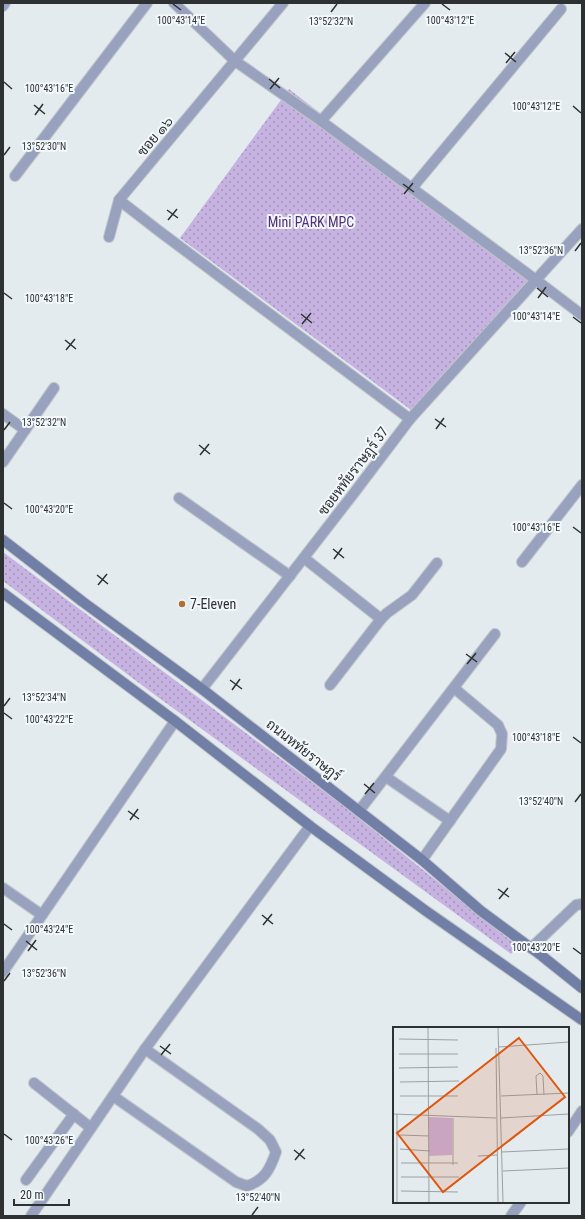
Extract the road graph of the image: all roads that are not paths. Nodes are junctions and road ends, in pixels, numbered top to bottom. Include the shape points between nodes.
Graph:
1 (6, 3) edge
2 (147, 3) edge
3 (174, 3) edge
4 (282, 3) edge
5 (425, 3) edge
6 (3, 6) edge
7 (561, 9) dead end
8 (236, 61) junction
9 (321, 121) junction
10 (15, 176) dead end
11 (412, 188) junction
12 (120, 200) junction
13 (582, 229) edge
14 (109, 237) dead end
15 (536, 280) junction
16 (582, 316) edge
17 (54, 388) dead end
18 (3, 414) edge
19 (410, 419) junction
20 (25, 430) junction
21 (3, 462) edge
22 (582, 485) edge
23 (179, 498) dead end
24 (3, 540) edge
25 (304, 558) junction
26 (437, 562) dead end
27 (522, 562) dead end
28 (290, 576) junction
29 (3, 593) edge
30 (381, 619) junction
31 (495, 634) dead end
32 (330, 685) dead end
33 (454, 688) junction
34 (202, 689) junction
35 (175, 721) junction
36 (386, 777) junction
37 (359, 811) junction
38 (450, 821) junction
39 (310, 826) junction
40 (422, 860) junction
41 (3, 888) edge
42 (582, 904) edge
43 (42, 915) junction
44 (531, 948) junction
45 (3, 972) edge
46 (582, 988) edge
47 (582, 1020) edge
48 (145, 1049) junction
49 (34, 1083) dead end
50 (113, 1096) junction
51 (582, 1111) edge
52 (74, 1114) junction
53 (91, 1128) junction
54 (569, 1130) edge
55 (26, 1180) dead end
56 (520, 1203) edge
57 (31, 1216) edge
58 (511, 1216) edge

1 - 6 street
2 - 10 street
3 - 8 street
4 - 8 street, ซอย ๑๖
5 - 9 street
7 - 11 street
8 - 9 street
8 - 12 street, ซอย ๑๖
9 - 11 street
11 - 15 street
12 - 14 street, ซอย ๑๖
12 - 19 street
13 - 15 street, ซอยหทัยราษฎร์ 37
15 - 16 street
15 - 19 street, ซอยหทัยราษฎร์ 37
17 - 20 street
18 - 20 street
19 - 25 street, ซอยหทัยราษฎร์ 37
20 - 21 street
22 - 27 street
23 - 28 street
24 - 34 main road, ถนนหทัยราษฎร์
25 - 28 street, ซอยหทัยราษฎร์ 37
25 - 30 street
26 - 30 street via 412,595
28 - 34 street, ซอยหทัยราษฎร์ 37
29 - 35 main road
30 - 32 street
31 - 33 street
33 - 36 street
33 - 38 street via 498,725 502,734 501,749
34 - 37 main road, ถนนหทัยราษฎร์
35 - 39 main road
35 - 43 street
36 - 37 street
36 - 38 street
37 - 40 main road, ถนนหทัยราษฎร์
38 - 40 street
39 - 47 main road
39 - 48 street
40 - 44 main road, ถนนหทัยราษฎร์ via 481,911
41 - 43 street
42 - 44 street via 576,905
43 - 45 street
44 - 46 main road, ถนนหทัยราษฎร์
48 - 50 street
48 - 50 street via 270,1140 276,1152 264,1176 247,1186 236,1182
49 - 52 street
50 - 53 street
51 - 54 street
52 - 53 street
52 - 55 street
53 - 57 street
56 - 58 street

